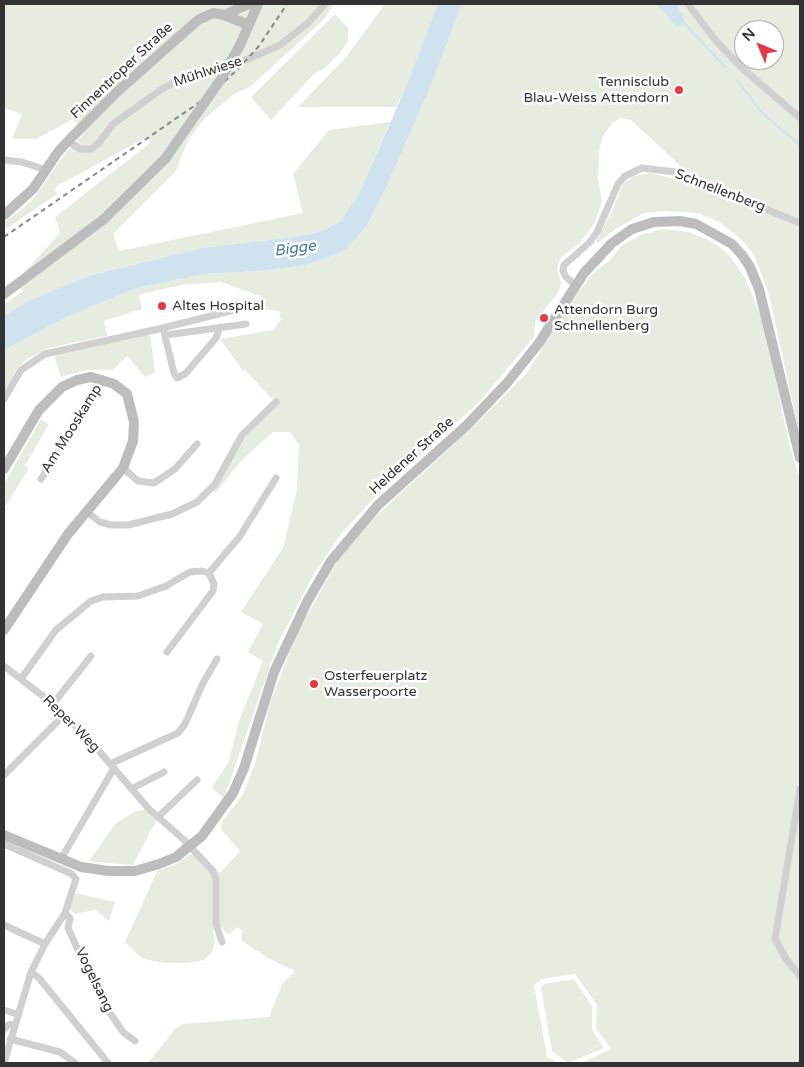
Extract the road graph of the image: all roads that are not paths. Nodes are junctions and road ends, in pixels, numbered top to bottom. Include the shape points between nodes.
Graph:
1 (249, 4) edge
2 (258, 4) edge
3 (325, 4) edge
4 (688, 4) edge
5 (224, 15) junction
6 (249, 25) junction
7 (800, 118) edge
8 (68, 141) junction
9 (4, 160) edge
10 (46, 170) junction
11 (4, 215) edge
12 (800, 223) edge
13 (575, 285) junction
14 (4, 294) edge
15 (262, 303) dead end
16 (246, 324) dead end
17 (220, 327) junction
18 (164, 332) junction
19 (103, 379) junction
20 (4, 399) edge
21 (276, 402) dead end
22 (197, 444) dead end
23 (800, 458) edge
24 (4, 468) edge
25 (123, 468) junction
26 (276, 478) dead end
27 (41, 479) dead end
28 (87, 512) junction
29 (210, 573) junction
30 (4, 630) edge
31 (167, 652) dead end
32 (91, 656) dead end
33 (217, 659) dead end
34 (4, 666) edge
35 (22, 679) junction
36 (53, 704) junction
37 (64, 715) junction
38 (112, 766) junction
39 (164, 772) dead end
40 (4, 775) edge
41 (197, 780) dead end
42 (131, 789) junction
43 (800, 790) edge
44 (158, 817) junction
45 (4, 835) edge
46 (4, 844) edge
47 (191, 847) junction
48 (61, 859) junction
49 (65, 913) junction
50 (4, 925) edge
51 (222, 942) dead end
52 (45, 944) junction
53 (31, 972) junction
54 (800, 976) edge
55 (4, 1010) edge
56 (17, 1014) junction
57 (14, 1024) junction
58 (4, 1030) edge
59 (10, 1039) junction
60 (135, 1041) dead end
61 (4, 1063) edge
62 (75, 1063) edge
63 (108, 1063) edge

1 - 5 main road
2 - 6 main road
3 - 8 street, Mühlwiese via 308,23 280,45 248,59 182,78 162,89 113,124 91,149 80,149
4 - 7 street via 742,68
5 - 6 main road
5 - 8 main road, Finnentroper Straße via 213,13 191,25
6 - 14 main road, bridge via 220,79 165,158 104,219
8 - 10 main road, Finnentroper Straße
9 - 10 street
10 - 11 main road, Finnentroper Straße via 24,200
12 - 13 street, Schnellenberg via 676,172 642,168 625,176 618,184 597,232 564,265 566,277
13 - 23 main road, Heldener Straße via 612,242 632,229 654,222 696,224 732,244 750,267 759,289
13 - 47 main road, Heldener Straße via 539,342 507,383 466,426 378,505 331,562 307,602 274,672 233,793
15 - 18 street
16 - 17 street
17 - 18 street
17 - 18 street via 216,338 182,377 177,378
18 - 20 street via 45,354 21,370
19 - 24 main road via 77,380 54,393 39,410
19 - 25 main road via 120,387 132,406 133,441
19 - 27 street, Am Mooskamp
21 - 28 street via 242,435 215,484 198,502 172,514 128,525 100,522
22 - 25 street via 175,469 154,483 138,482
25 - 28 main road
26 - 29 street via 240,536
28 - 30 main road via 37,577
29 - 31 street via 213,591
29 - 35 street via 202,570 190,572 166,586 138,596 104,597 91,601 56,630
32 - 36 street
33 - 38 street via 178,733
34 - 35 street, Reper Weg
35 - 36 street, Reper Weg
36 - 37 street, Reper Weg
37 - 38 street, Reper Weg
37 - 40 street
38 - 42 street, Reper Weg
38 - 48 street
39 - 42 street
41 - 44 street
42 - 44 street, Reper Weg
43 - 54 street via 776,939
44 - 47 street, Reper Weg
45 - 48 main road, Heldener Straße
46 - 49 street via 75,876
47 - 48 main road, Heldener Straße via 159,864 135,871 108,871
47 - 51 street, Reper Weg via 213,871 216,880 216,924
49 - 52 street
49 - 60 street, Vogelsang via 70,918 68,928 101,1000 123,1032
50 - 52 street
52 - 53 street
53 - 56 street
53 - 63 street
55 - 56 street
56 - 57 street
57 - 58 street
57 - 59 street
59 - 61 street
59 - 62 street via 60,1052

